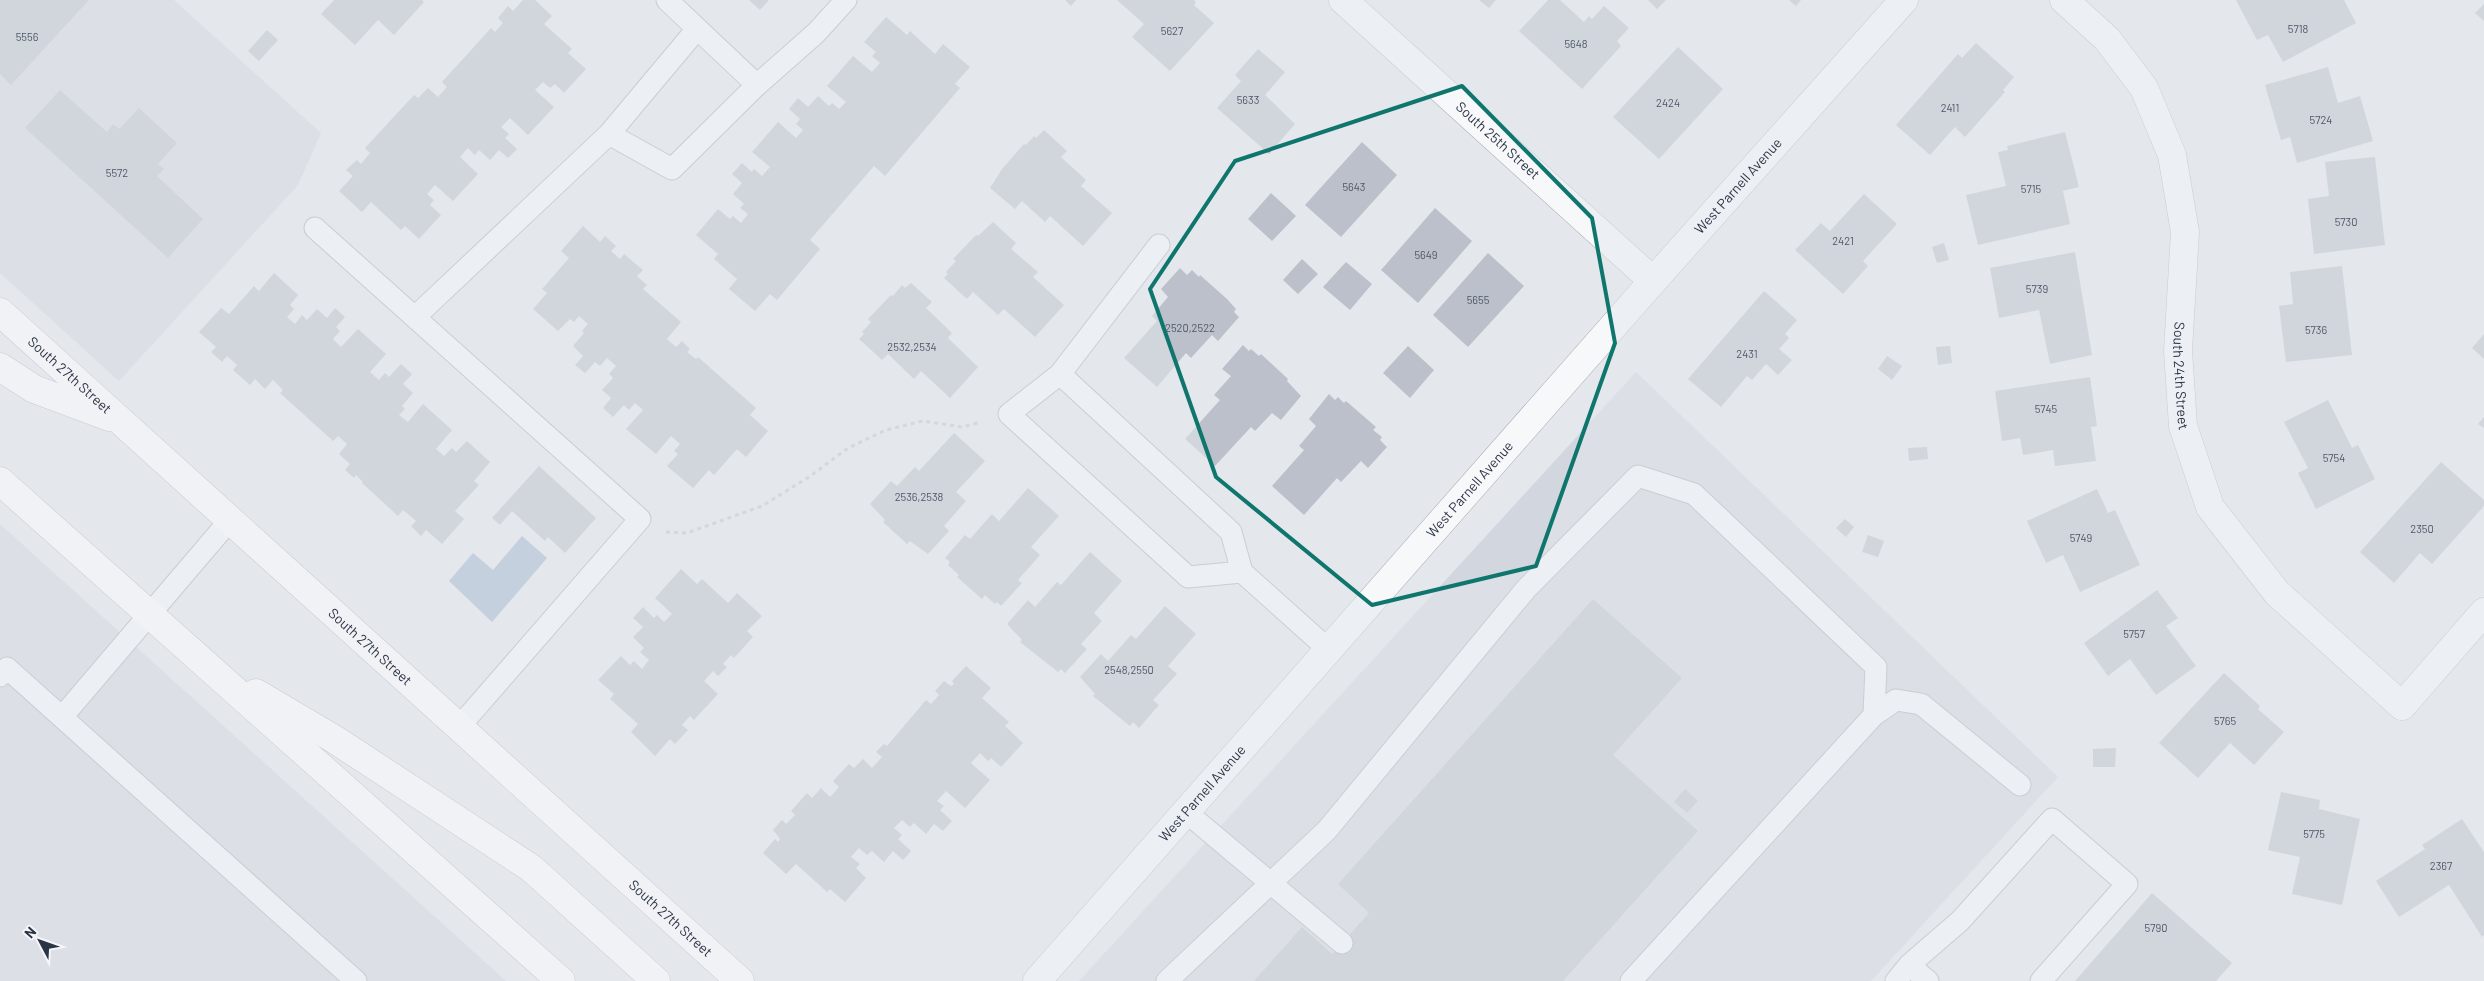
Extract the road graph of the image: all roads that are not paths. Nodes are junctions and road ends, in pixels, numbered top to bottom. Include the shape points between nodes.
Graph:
1 (667, 0) edge
2 (846, 0) edge
3 (1343, 0) edge
4 (1904, 0) edge
5 (2064, 0) edge
6 (697, 29) junction
7 (757, 85) junction
8 (609, 134) junction
9 (315, 228) dead end
10 (1159, 245) dead end
11 (1653, 281) junction
12 (0, 312) edge
13 (415, 317) junction
14 (0, 366) edge
15 (1060, 374) junction
16 (122, 422) junction
17 (0, 482) edge
18 (230, 520) junction
19 (1242, 572) junction
20 (2484, 612) edge
21 (150, 615) junction
22 (1328, 649) junction
23 (203, 662) junction
24 (0, 676) edge
25 (1874, 715) junction
26 (62, 717) junction
27 (459, 727) junction
28 (2020, 785) dead end
29 (1186, 812) junction
30 (1269, 884) junction
31 (1342, 943) dead end
32 (1903, 973) edge
33 (356, 981) edge
34 (562, 981) edge
35 (656, 981) edge
36 (740, 981) edge
37 (1037, 981) edge
38 (1168, 981) edge
39 (1631, 981) edge
40 (1928, 981) edge
41 (2041, 981) edge

1 - 6 lane
2 - 7 lane via 816,33
3 - 11 street, South 25th Street
4 - 11 street, West Parnell Avenue
5 - 20 street, South 24th Street via 2107,39 2144,88 2172,155 2185,232 2178,351 2183,426 2210,507 2277,593 2402,706
6 - 7 lane
6 - 8 lane
7 - 8 lane via 672,169
8 - 13 lane
9 - 13 lane
10 - 15 lane
11 - 22 street, West Parnell Avenue
12 - 16 main road, South 27th Street
13 - 27 lane via 640,519
14 - 16 main road via 34,389
15 - 19 lane via 1231,532
15 - 19 lane via 1009,414 1188,577
16 - 18 main road, South 27th Street
17 - 21 main road
18 - 21 lane
18 - 27 main road, South 27th Street
19 - 22 lane
21 - 23 main road
21 - 26 lane
22 - 29 street, West Parnell Avenue
23 - 34 main road
23 - 35 main road via 334,739 531,868
24 - 26 lane via 7,668
25 - 28 lane via 1896,700 1921,704
25 - 30 lane via 1876,667 1694,494 1638,476 1526,588 1327,830
25 - 39 lane
26 - 33 lane
27 - 36 main road, South 27th Street
29 - 30 lane
29 - 37 street, West Parnell Avenue
30 - 31 lane
30 - 38 lane
32 - 40 lane
32 - 41 lane via 1960,921 2052,819 2127,884

